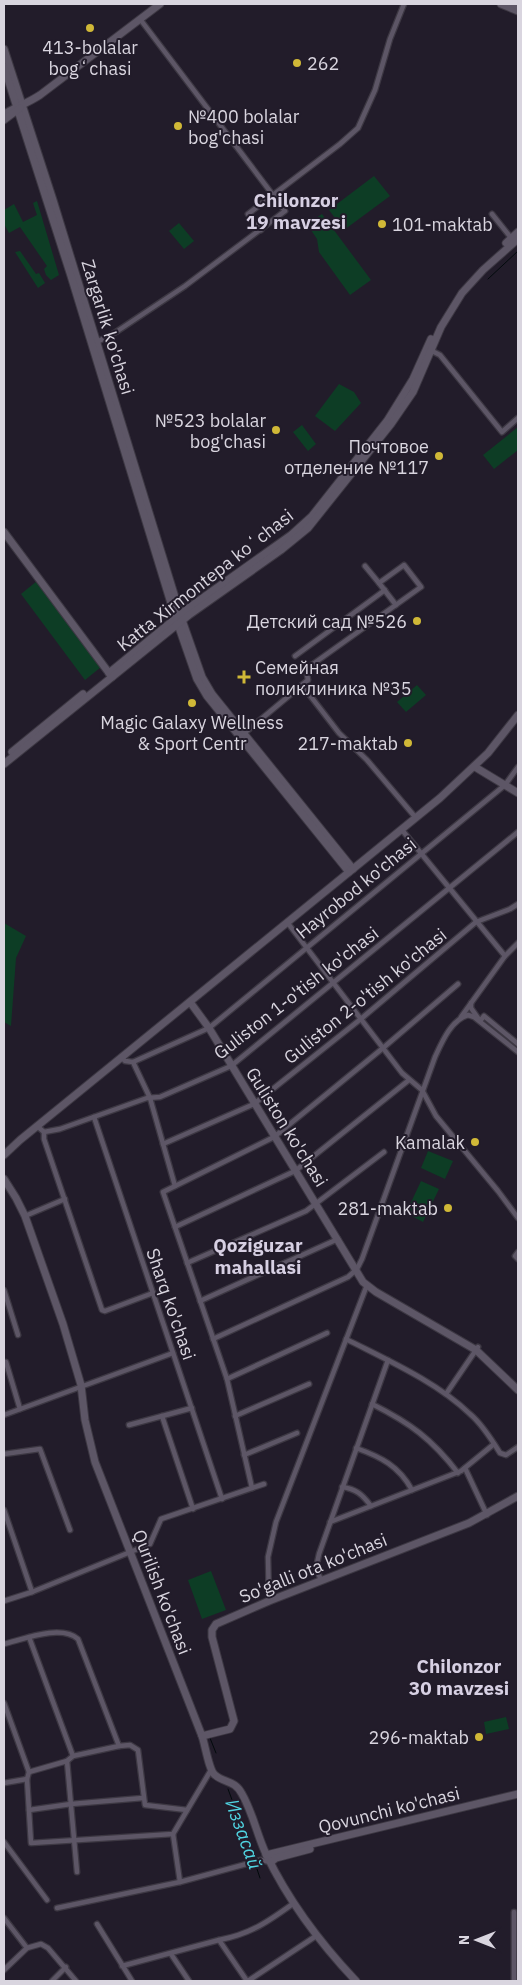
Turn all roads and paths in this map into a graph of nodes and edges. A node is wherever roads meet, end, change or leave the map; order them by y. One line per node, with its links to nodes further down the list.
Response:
1 (160, 4): 7 (main road)
2 (404, 4): 13 (street)
3 (501, 4): 6 (main road)
4 (513, 4): 5 (main road)
5 (518, 6)
6 (518, 11)
7 (140, 19): 10 (main road); 13 (street)
8 (4, 49): 10 (main road, Zargarlik ko'chasi)
9 (4, 67): 10 (main road, Zargarlik ko'chasi)
10 (19, 108): 11 (main road); 12 (main road); 18 (main road, Zargarlik ko'chasi); 26 (main road, Zargarlik ko'chasi)
11 (4, 114)
12 (4, 120)
13 (274, 195): 15 (street); 15 (street)
14 (492, 214): 17 (street)
15 (261, 230): 18 (street)
16 (518, 232): 17 (main road, Katta Xirmontepa koʻchasi)
17 (515, 240): 19 (main road, Katta Xirmontepa koʻchasi)
18 (97, 342): 26 (main road, Zargarlik ko'chasi)
19 (429, 349): 20 (street); 26 (main road, Katta Xirmontepa koʻchasi); 26 (main road, Katta Xirmontepa koʻchasi)
20 (518, 418)
21 (4, 532): 28 (main road)
22 (365, 566): 23 (street)
23 (379, 582): 24 (street); 25 (street)
24 (385, 590): 25 (street); 27 (street)
25 (396, 604): 29 (street)
26 (179, 619): 28 (main road, Katta Xirmontepa koʻchasi); 31 (main road, Zargarlik ko'chasi)
27 (295, 656)
28 (111, 675): 32 (main road, Katta Xirmontepa koʻchasi); 33 (main road, Katta Xirmontepa koʻchasi)
29 (302, 685): 31 (street); 38 (street)
30 (518, 715): 34 (main road)
31 (242, 735): 42 (main road, Zargarlik ko'chasi)
32 (4, 758)
33 (4, 764)
34 (474, 766): 36 (main road); 38 (main road)
35 (518, 767): 36 (street, Hayrobod ko'chasi)
36 (505, 785): 37 (main road); 41 (street, Hayrobod ko'chasi)
37 (518, 793)
38 (416, 818): 39 (main road)
39 (402, 830): 41 (street); 42 (main road)
40 (518, 832): 43 (street, Guliston 1-o'tish ko'chasi)
41 (421, 853): 43 (street); 48 (street, Hayrobod ko'chasi)
42 (352, 871): 45 (main road)
43 (449, 889): 46 (street); 50 (street, Guliston 1-o'tish ko'chasi)
44 (518, 904): 46 (street, Guliston 2-o'tish ko'chasi)
45 (287, 922): 48 (street); 53 (main road)
46 (476, 922): 49 (street); 54 (street, Guliston 2-o'tish ko'chasi)
47 (518, 944): 49 (street)
48 (306, 946): 50 (street); 57 (street, Hayrobod ko'chasi)
49 (505, 956): 52 (street)
50 (334, 981): 54 (street); 63 (street, Guliston 1-o'tish ko'chasi)
51 (458, 984): 59 (street)
52 (473, 999): 55 (street); 56 (street)
53 (190, 1002): 57 (main road, Guliston ko'chasi); 61 (main road)
54 (362, 1018): 59 (street); 67 (street, Guliston 2-o'tish ko'chasi)
55 (460, 1018): 56 (street); 65 (street)
56 (480, 1021): 58 (street); 60 (street)
57 (209, 1028): 62 (street, Hayrobod ko'chasi); 63 (main road, Guliston ko'chasi)
58 (518, 1044)
59 (383, 1048): 64 (street); 71 (street)
60 (518, 1052)
61 (121, 1057): 62 (street); 69 (main road)
62 (133, 1062): 66 (street)
63 (231, 1066): 66 (street, Guliston 1-o'tish ko'chasi); 67 (main road, Guliston ko'chasi)
64 (409, 1080): 65 (street); 77 (street)
65 (422, 1090): 83 (street); 89 (street)
66 (150, 1098): 68 (street, Guliston 1-o'tish ko'chasi); 73 (street)
67 (254, 1104): 71 (main road, Guliston ko'chasi); 73 (street, Guliston 2-o'tish ko'chasi)
68 (94, 1117): 70 (street, Guliston 1-o'tish ko'chasi); 92 (street, Sharq ko'chasi)
69 (37, 1126): 70 (street); 72 (main road)
70 (44, 1132): 80 (street)
71 (274, 1137): 77 (main road, Guliston ko'chasi); 79 (street)
72 (20, 1140): 74 (main road); 76 (main road)
73 (162, 1144): 79 (street)
74 (4, 1150)
75 (384, 1152): 81 (street)
76 (4, 1155)
77 (295, 1171): 81 (main road, Guliston ko'chasi); 84 (street)
78 (4, 1181): 82 (main road, Qurilish ko'chasi)
79 (175, 1186): 84 (street)
80 (65, 1199): 82 (street); 92 (street)
81 (316, 1205): 85 (main road, Guliston ko'chasi); 88 (street)
82 (24, 1216): 104 (main road, Qurilish ko'chasi)
83 (518, 1218)
84 (175, 1227): 88 (street)
85 (338, 1239): 89 (main road, Guliston ko'chasi); 93 (street)
86 (518, 1252): 87 (street)
87 (518, 1259)
88 (187, 1263): 93 (street)
89 (357, 1269): 90 (main road, Guliston ko'chasi); 96 (street); 98 (main road, Guliston ko'chasi)
90 (367, 1285): 97 (street); 98 (main road, Guliston ko'chasi)
91 (4, 1290): 95 (street)
92 (153, 1293): 99 (street, Sharq ko'chasi)
93 (200, 1301): 96 (street)
94 (327, 1333): 102 (street)
95 (18, 1335)
96 (213, 1339): 102 (street)
97 (346, 1339): 100 (street); 139 (street)
98 (477, 1349): 105 (main road, Guliston ko'chasi); 106 (main road, Guliston ko'chasi); 107 (street)
99 (173, 1353): 104 (street); 109 (street, Sharq ko'chasi)
100 (388, 1360): 107 (street); 108 (street)
101 (6, 1362): 110 (street)
102 (227, 1379): 113 (street)
103 (309, 1384): 113 (street)
104 (81, 1385): 110 (street); 135 (main road, Qurilish ko'chasi)
105 (518, 1385)
106 (518, 1390)
107 (446, 1394): 116 (street)
108 (372, 1404): 118 (street); 122 (street)
109 (192, 1408): 112 (street); 128 (street, Sharq ko'chasi)
110 (20, 1409): 111 (street)
111 (4, 1415)
112 (162, 1416): 114 (street); 130 (street)
113 (235, 1416): 120 (street)
114 (130, 1425)
115 (297, 1433): 120 (street)
116 (494, 1444): 117 (street); 121 (street)
117 (518, 1447)
118 (356, 1448): 124 (street); 126 (street)
119 (4, 1454): 134 (street)
120 (244, 1455): 125 (street)
121 (465, 1468): 122 (street); 132 (street)
122 (458, 1473): 126 (street)
123 (264, 1484): 125 (street)
124 (342, 1487): 129 (street); 133 (street)
125 (252, 1488): 128 (street)
126 (412, 1490): 129 (street)
127 (518, 1496): 132 (main road, So'galli ota ko'chasi)
128 (222, 1499): 130 (street)
129 (371, 1506): 133 (street)
130 (193, 1509): 135 (street)
131 (4, 1510): 137 (street)
132 (486, 1515): 136 (main road, So'galli ota ko'chasi)
133 (330, 1522): 136 (street)
134 (70, 1530)
135 (131, 1552): 137 (street); 143 (main road, Qurilish ko'chasi)
136 (321, 1580): 139 (main road, So'galli ota ko'chasi)
137 (32, 1592): 138 (street)
138 (4, 1601)
139 (269, 1601): 143 (main road, So'galli ota ko'chasi)
140 (29, 1637): 141 (street); 144 (street); 145 (street)
141 (4, 1644)
142 (4, 1703): 148 (street)
143 (202, 1736): 147 (main road, Qurilish ko'chasi)
144 (119, 1746): 145 (street); 152 (street)
145 (73, 1756): 146 (street)
146 (66, 1760): 148 (street); 154 (street)
147 (211, 1770): 156 (street); 160 (main road)
148 (29, 1772): 149 (street)
149 (27, 1780): 150 (street); 155 (street)
150 (4, 1782)
151 (518, 1794): 160 (main road, Qovunchi ko'chasi)
152 (144, 1798): 154 (street); 156 (street)
153 (518, 1798): 161 (main road, Qovunchi ko'chasi)
154 (71, 1804): 155 (street); 158 (street)
155 (29, 1810): 158 (street)
156 (187, 1810): 157 (street)
157 (173, 1834): 158 (street); 163 (street)
158 (74, 1840): 162 (street)
159 (4, 1842): 164 (street)
160 (260, 1860): 161 (main road); 163 (street)
161 (271, 1862): 165 (main road)
162 (77, 1872)
163 (180, 1882): 166 (street)
164 (47, 1900)
165 (294, 1903): 170 (main road); 171 (street)
166 (57, 1908)
167 (514, 1912): 183 (street)
168 (4, 1918): 172 (street)
169 (97, 1924): 174 (street)
170 (316, 1936): 181 (street); 182 (main road)
171 (219, 1940): 173 (street); 181 (street)
172 (27, 1948): 175 (street); 176 (street)
173 (171, 1954): 174 (street); 180 (street)
174 (122, 1966): 179 (street)
175 (66, 1967): 177 (street); 178 (street)
176 (4, 1970)
177 (52, 1981)
178 (76, 1981)
179 (132, 1981)
180 (189, 1981)
181 (248, 1981)
182 (355, 1981)
183 (514, 1981)

